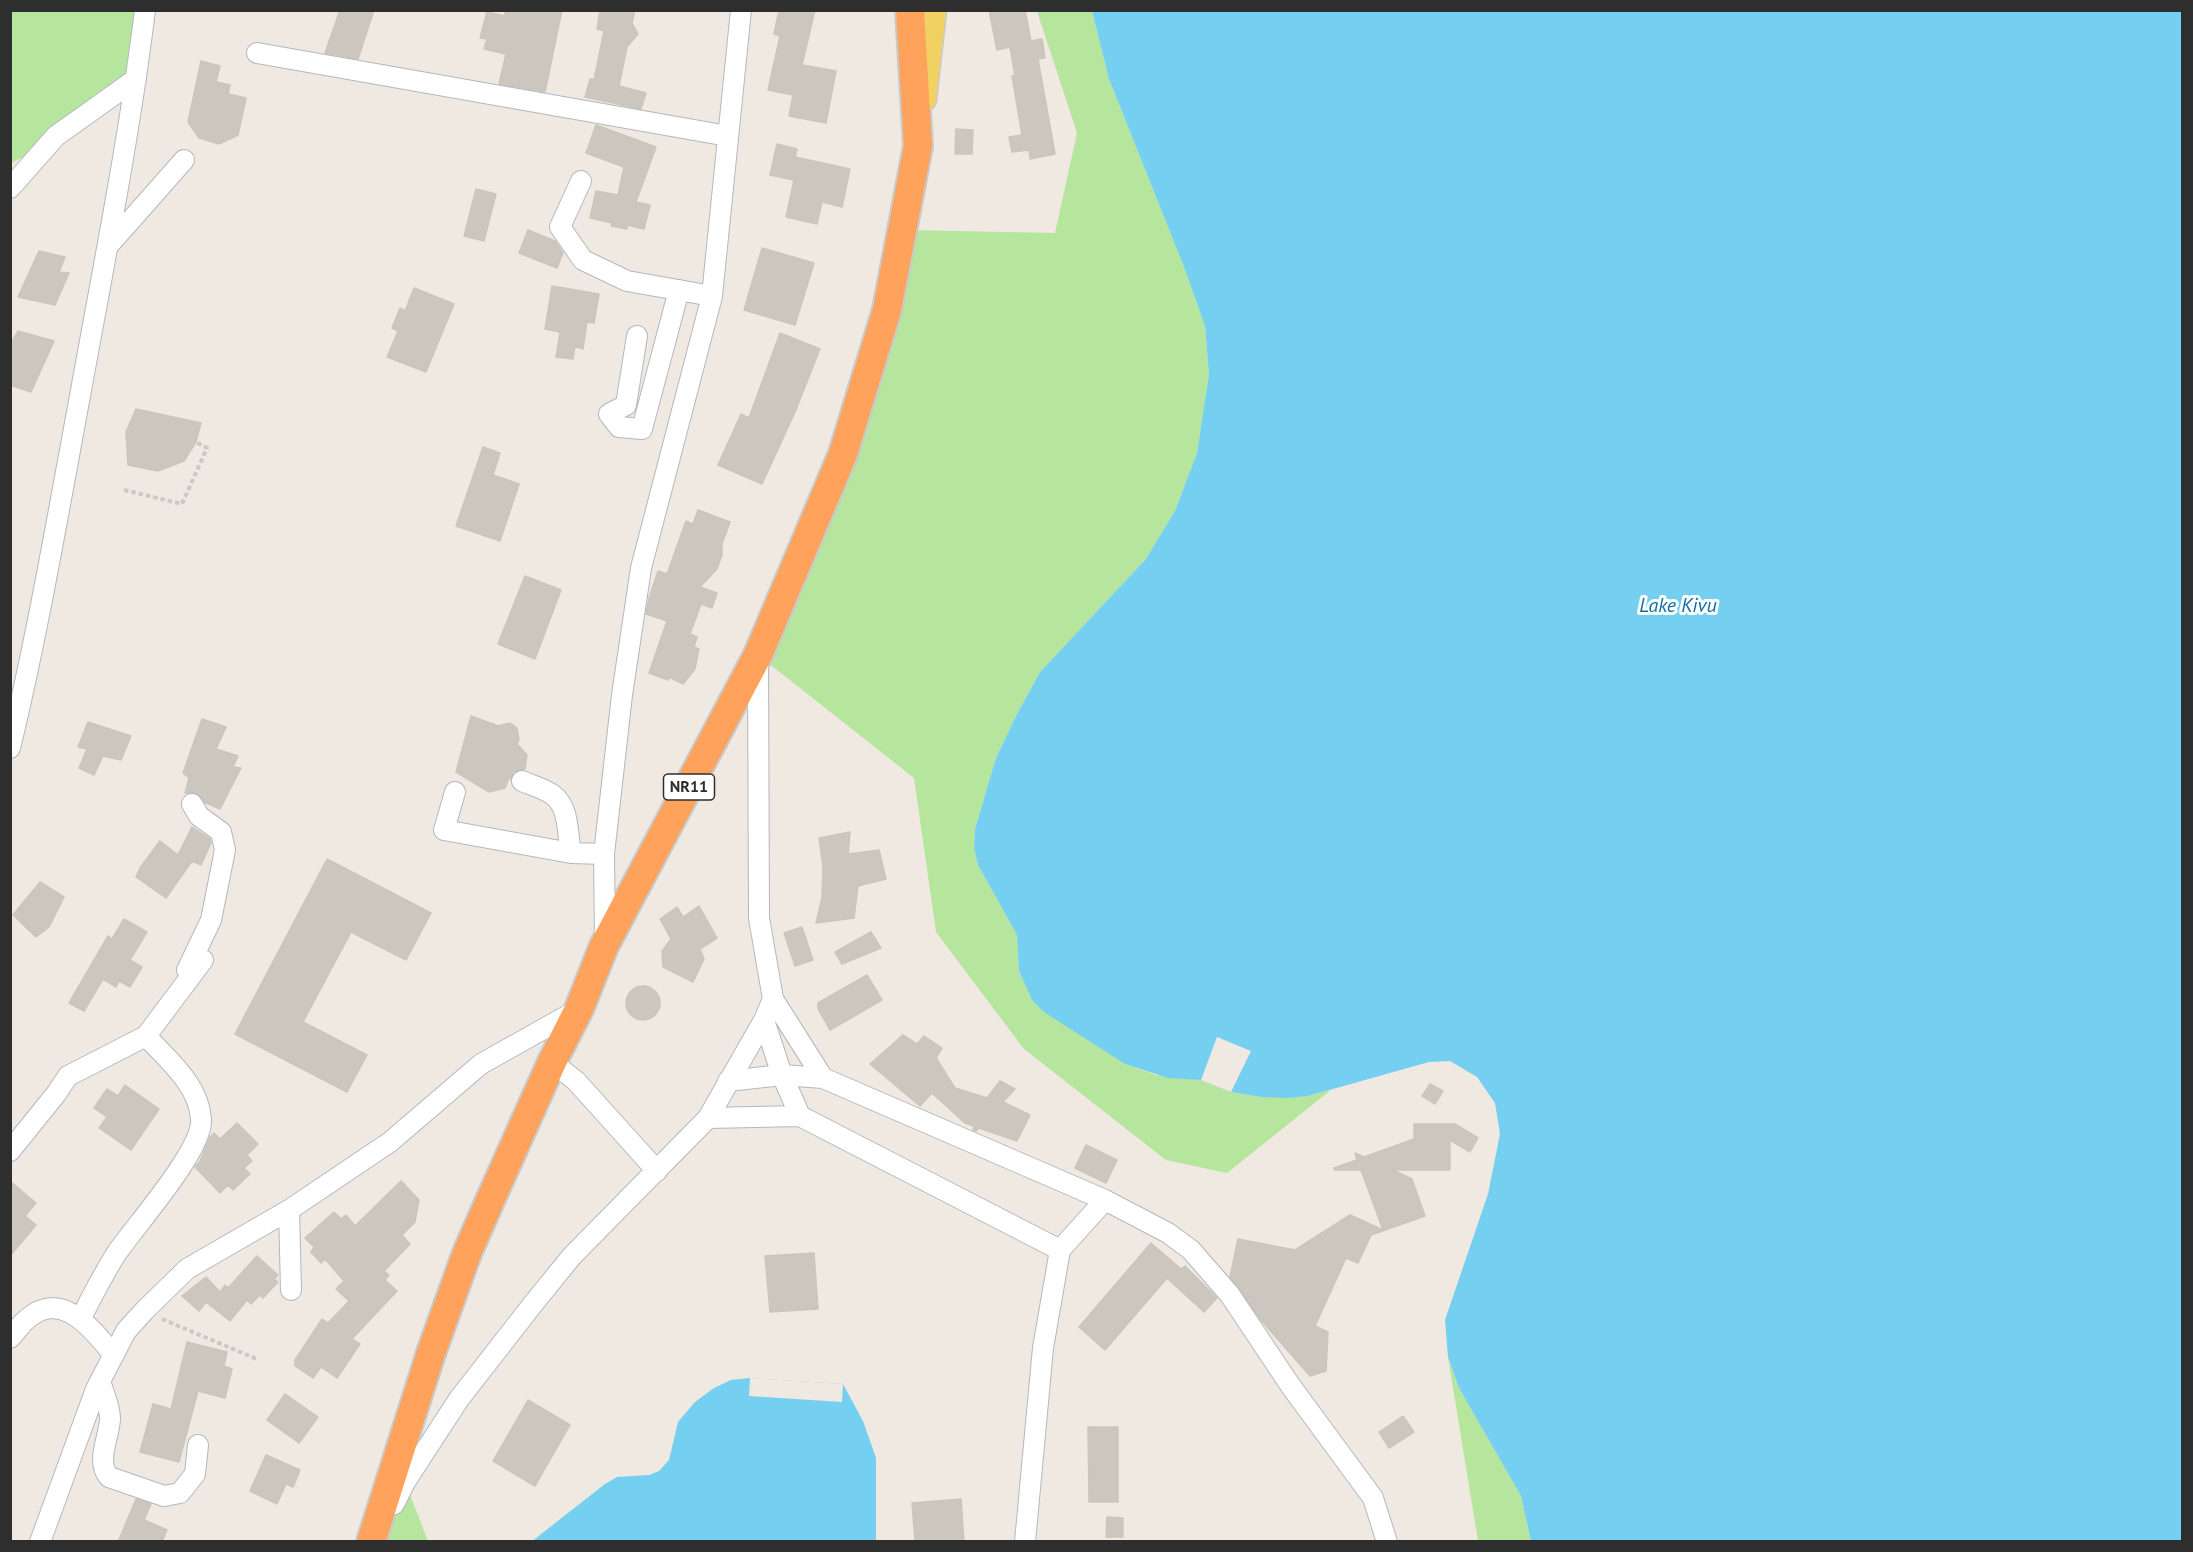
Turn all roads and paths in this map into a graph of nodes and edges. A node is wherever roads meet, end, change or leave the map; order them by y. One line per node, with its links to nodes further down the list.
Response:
1 (145, 10): 6 (street)
2 (741, 10): 7 (street)
3 (910, 10): 8 (highway, NR11)
4 (934, 10): 8 (main road)
5 (257, 53): 7 (street)
6 (136, 79): 11 (street); 12 (street)
7 (728, 136): 14 (street)
8 (918, 146): 18 (highway, NR11)
9 (184, 160): 12 (street)
10 (581, 181): 13 (street)
11 (10, 188)
12 (107, 246): 19 (street)
13 (679, 290): 14 (street); 15 (street)
14 (712, 296): 25 (street)
15 (638, 336)
16 (196, 442): 17 (path)
17 (124, 490)
18 (758, 655): 26 (highway, NR11); 28 (street)
19 (13, 724): 20 (street)
20 (10, 748)
21 (522, 781): 24 (street)
22 (455, 792): 24 (street)
23 (192, 804): 29 (street)
24 (571, 853): 25 (street)
25 (604, 854): 26 (street)
26 (604, 946): 30 (highway, NR11)
27 (203, 960): 29 (street)
28 (773, 999): 31 (street); 35 (street)
29 (171, 1004): 32 (street)
30 (579, 1009): 33 (highway, NR11); 42 (street)
31 (764, 1020): 34 (street); 36 (street)
32 (146, 1036): 39 (street); 46 (street)
33 (552, 1062): 40 (street); 53 (highway, NR11)
34 (782, 1075): 35 (street); 36 (street); 37 (street)
35 (823, 1078): 41 (street)
36 (728, 1081): 38 (street)
37 (800, 1116): 38 (street); 43 (street)
38 (708, 1118): 40 (street)
39 (10, 1151)
40 (657, 1171): 54 (street)
41 (1105, 1200): 43 (street); 56 (street)
42 (290, 1210): 44 (street); 45 (street)
43 (1060, 1250): 55 (street)
44 (291, 1290)
45 (146, 1310): 48 (street); 49 (path)
46 (81, 1318): 47 (street); 48 (street)
47 (10, 1338)
48 (113, 1354): 50 (street)
49 (259, 1360)
50 (100, 1381): 51 (street); 52 (street)
51 (198, 1445)
52 (40, 1542)
53 (371, 1542)
54 (376, 1542)
55 (1025, 1542)
56 (1387, 1542)

